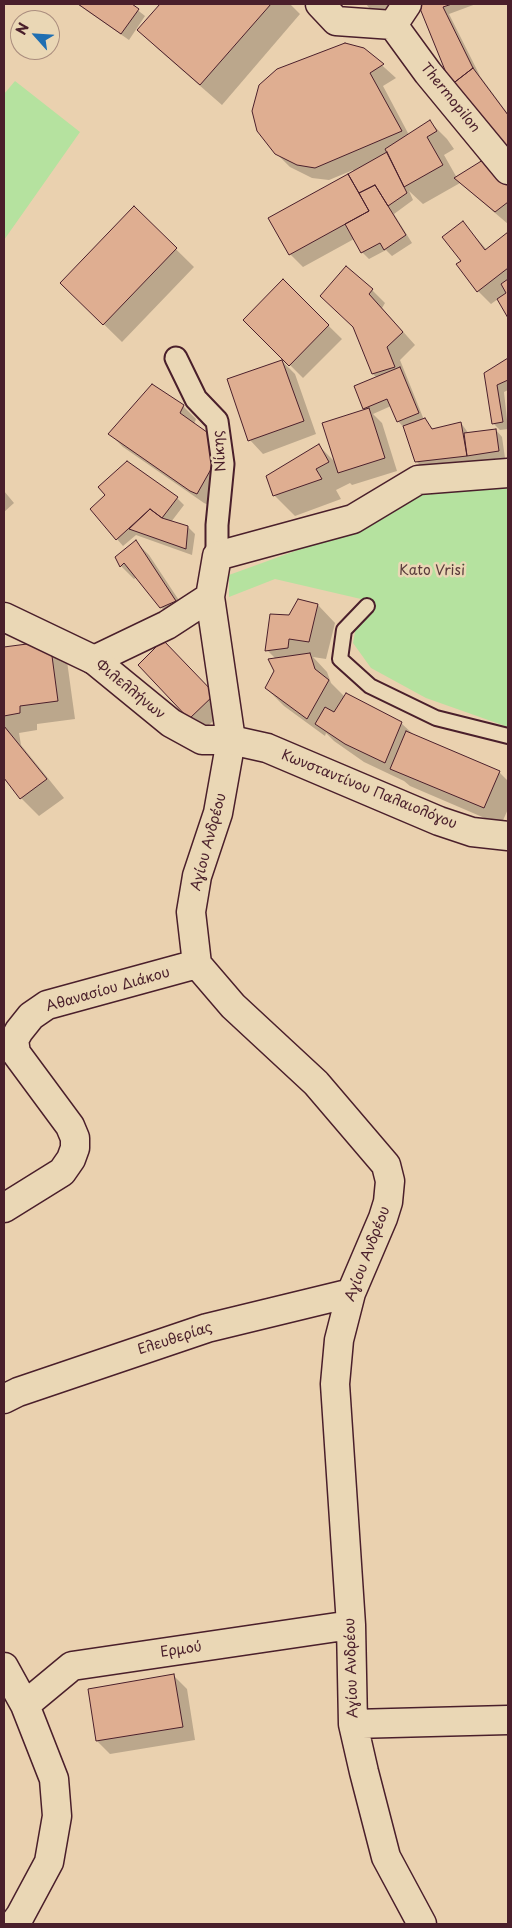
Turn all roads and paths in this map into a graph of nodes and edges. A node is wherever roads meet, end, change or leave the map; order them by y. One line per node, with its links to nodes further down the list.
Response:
1 (328, 12): 2 (street)
2 (400, 14): 3 (street, Thermopilon)
3 (508, 170)
4 (176, 358): 6 (street, Νίκης)
5 (508, 473): 6 (street)
6 (216, 556): 7 (street, Αγίου Ανδρέου)
7 (210, 597): 10 (street); 12 (street, Αγίου Ανδρέου)
8 (367, 606): 11 (lane)
9 (4, 617): 10 (street, Φιλελλήνων)
10 (94, 660): 12 (street, Φιλελλήνων)
11 (508, 736)
12 (231, 740): 13 (street, Κωνσταντίνου Παλαιολόγου); 14 (street, Αγίου Ανδρέου)
13 (508, 836)
14 (197, 964): 15 (street, Αθανασίου Διάκου); 17 (street, Αγίου Ανδρέου)
15 (9, 1046): 16 (street, Αθανασίου Διάκου)
16 (4, 1208)
17 (351, 1293): 18 (street, Ελευθερίας); 19 (street, Αγίου Ανδρέου)
18 (4, 1399)
19 (350, 1625): 21 (street, Ερμού); 23 (street, Αγίου Ανδρέου)
20 (4, 1667): 21 (street)
21 (25, 1705): 24 (street)
22 (508, 1720): 23 (street)
23 (354, 1724): 25 (street, Αγίου Ανδρέου)
24 (14, 1924)
25 (422, 1924)

